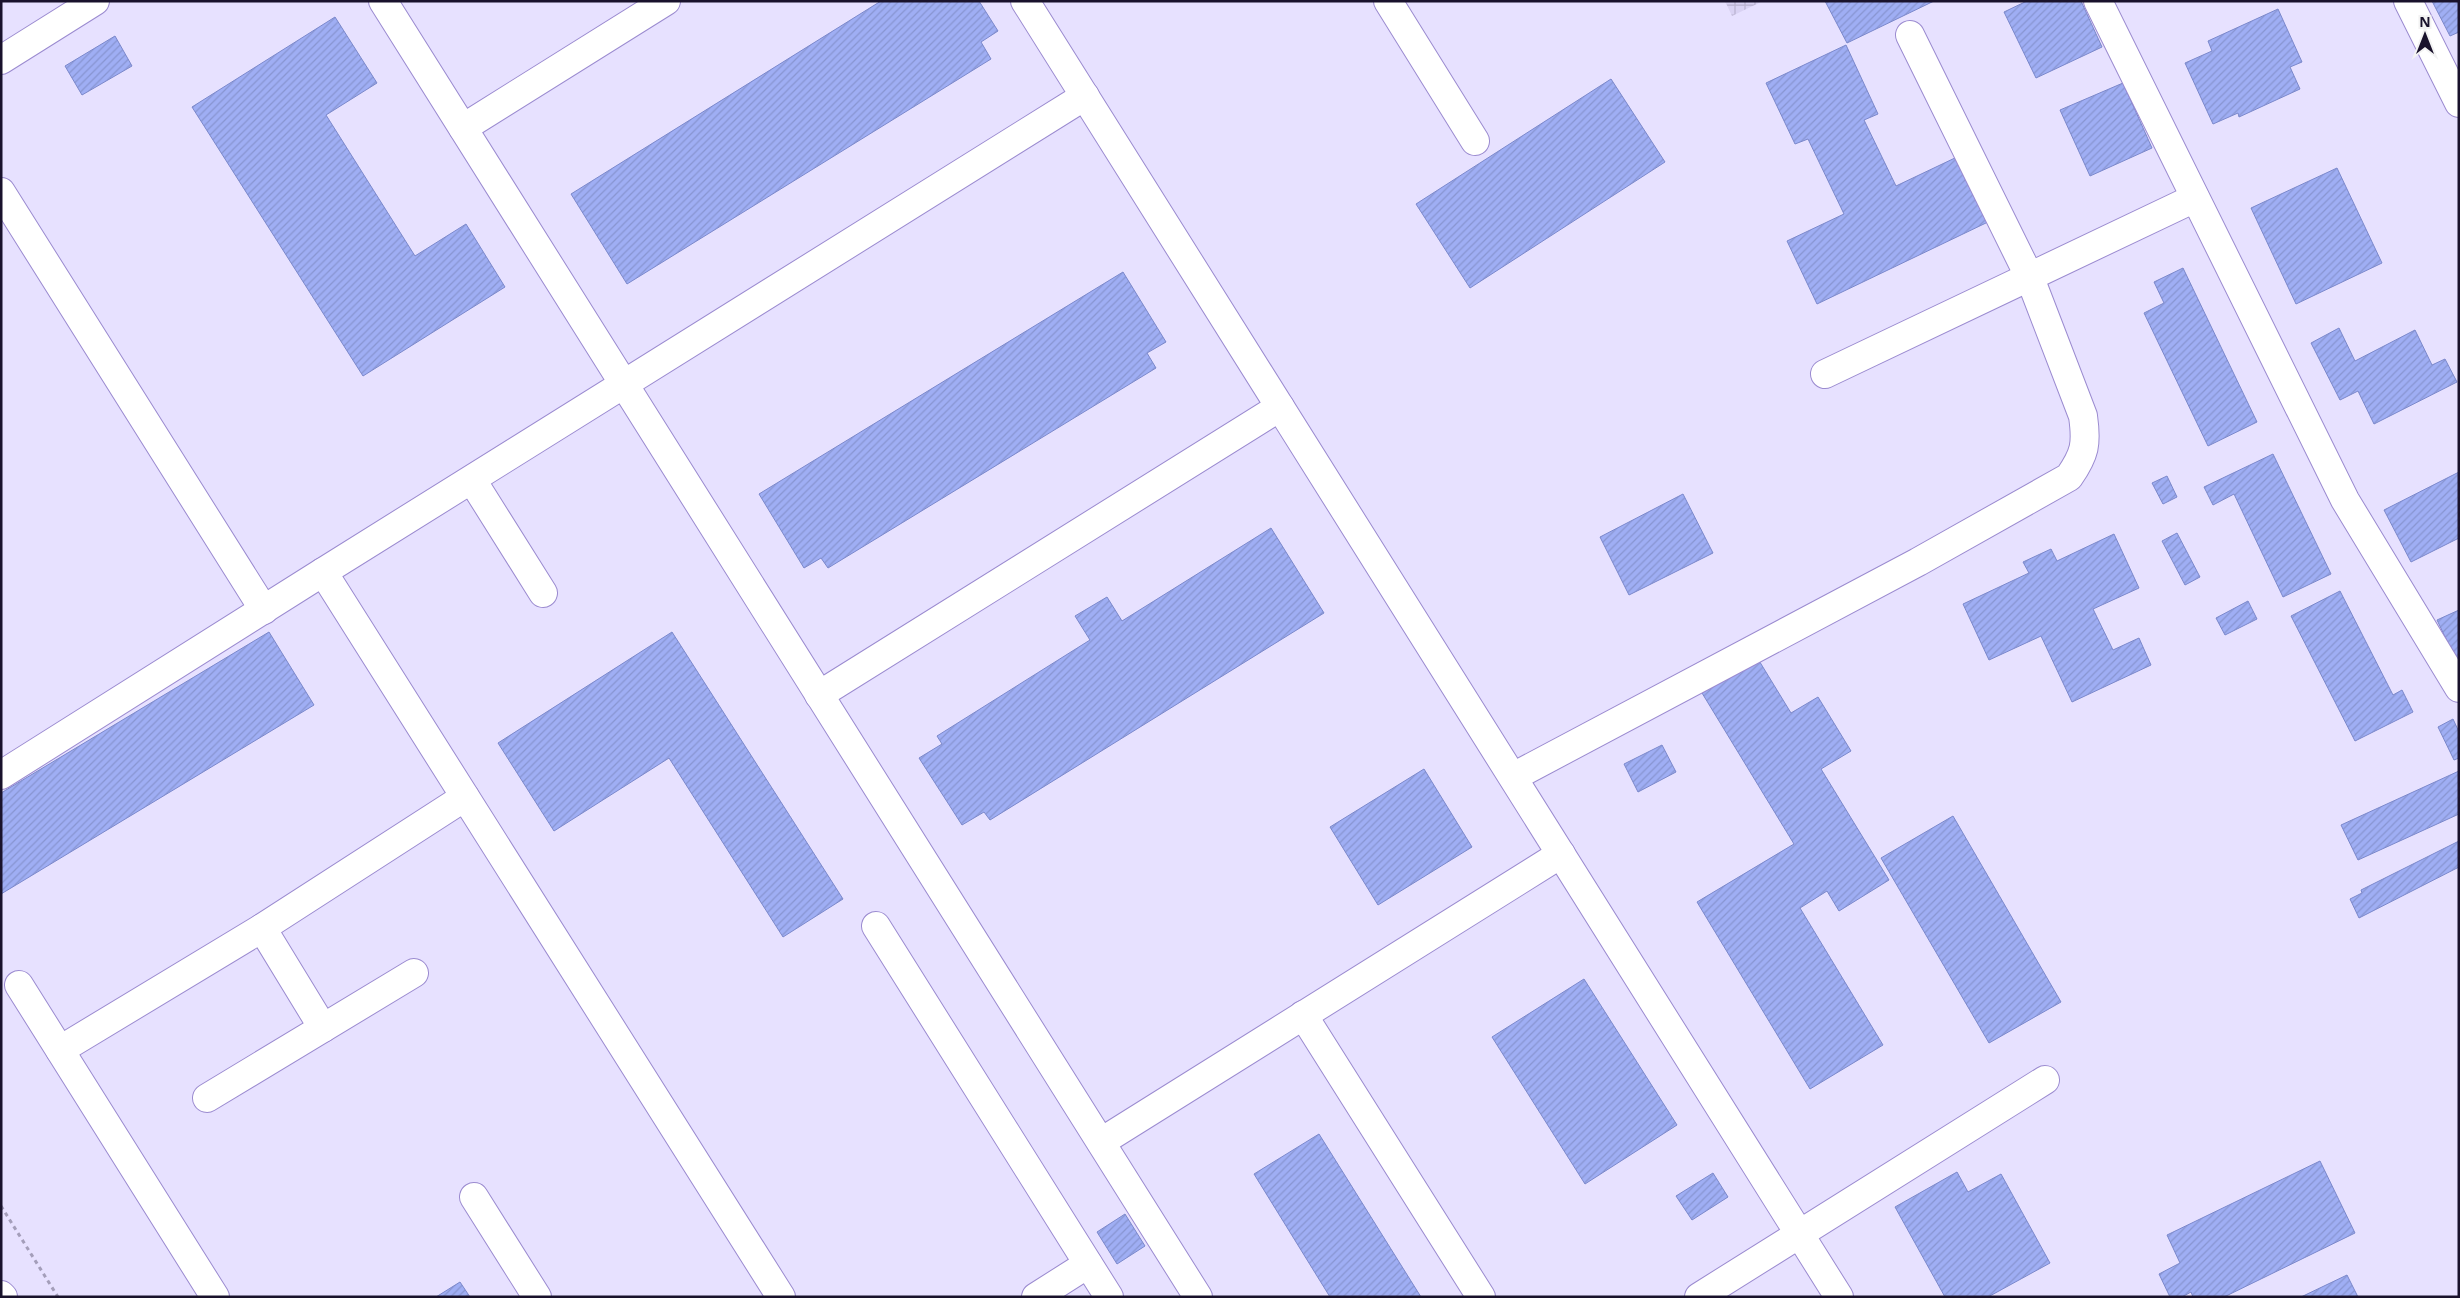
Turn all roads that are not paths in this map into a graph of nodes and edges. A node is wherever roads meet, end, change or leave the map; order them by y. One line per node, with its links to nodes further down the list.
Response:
1 (95, 1): 9 (lane)
2 (383, 1): 13 (lane)
3 (666, 1): 13 (lane)
4 (1025, 1): 11 (lane)
5 (1388, 1): 14 (lane)
6 (2098, 1): 16 (lane)
7 (2408, 1): 10 (lane)
8 (1910, 35): 17 (lane)
9 (1, 60)
10 (2452, 72): 12 (lane)
11 (1085, 96): 19 (lane); 20 (lane)
12 (2459, 103)
13 (463, 128): 19 (lane)
14 (1475, 141)
15 (1, 192): 24 (lane)
16 (2195, 198): 17 (lane); 25 (lane)
17 (2030, 278): 18 (lane); 28 (lane)
18 (1825, 374)
19 (625, 384): 21 (lane); 26 (lane)
20 (1280, 407): 26 (lane); 28 (lane)
21 (472, 480): 22 (lane); 23 (lane)
22 (323, 572): 24 (lane); 29 (lane)
23 (542, 593)
24 (264, 610): 27 (lane)
25 (2459, 688)
26 (819, 695): 40 (lane)
27 (1, 775)
28 (1512, 777): 30 (lane)
29 (465, 797): 32 (lane); 46 (lane)
30 (1561, 854): 35 (lane); 42 (lane)
31 (876, 926): 43 (lane)
32 (262, 928): 36 (lane); 37 (lane)
33 (414, 973): 36 (lane)
34 (19, 985): 37 (lane)
35 (1303, 1015): 40 (lane); 50 (lane)
36 (323, 1028): 39 (lane)
37 (60, 1050): 44 (lane)
38 (2045, 1080): 42 (lane)
39 (207, 1098)
40 (1101, 1142): 49 (lane)
41 (474, 1197): 45 (lane)
42 (1800, 1234): 51 (lane); 52 (lane)
43 (1088, 1264): 47 (lane); 48 (lane)
44 (215, 1297)
45 (537, 1297)
46 (781, 1297)
47 (1036, 1297)
48 (1109, 1297)
49 (1198, 1297)
50 (1480, 1297)
51 (1698, 1297)
52 (1840, 1297)

